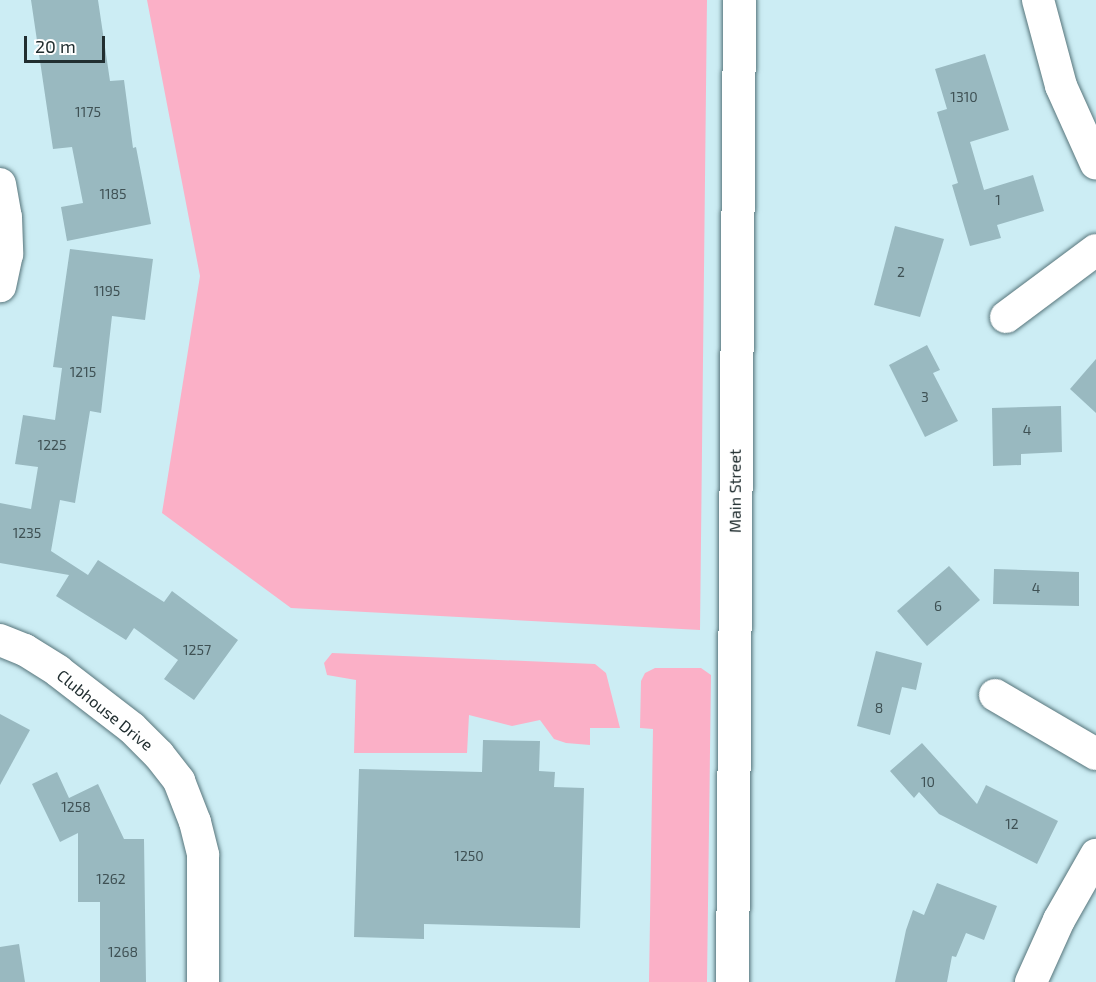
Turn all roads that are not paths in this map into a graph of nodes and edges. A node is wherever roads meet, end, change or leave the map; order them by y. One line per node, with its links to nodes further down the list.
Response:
1 (739, 0): 13 (main road, Main Street)
2 (1038, 0): 3 (street)
3 (1096, 164)
4 (0, 184): 6 (street)
5 (1096, 250): 7 (street)
6 (0, 286)
7 (1006, 317)
8 (0, 640): 12 (street, Clubhouse Drive)
9 (995, 695): 10 (street)
10 (1096, 754)
11 (1096, 855): 14 (street)
12 (203, 982)
13 (732, 982)
14 (1031, 982)

